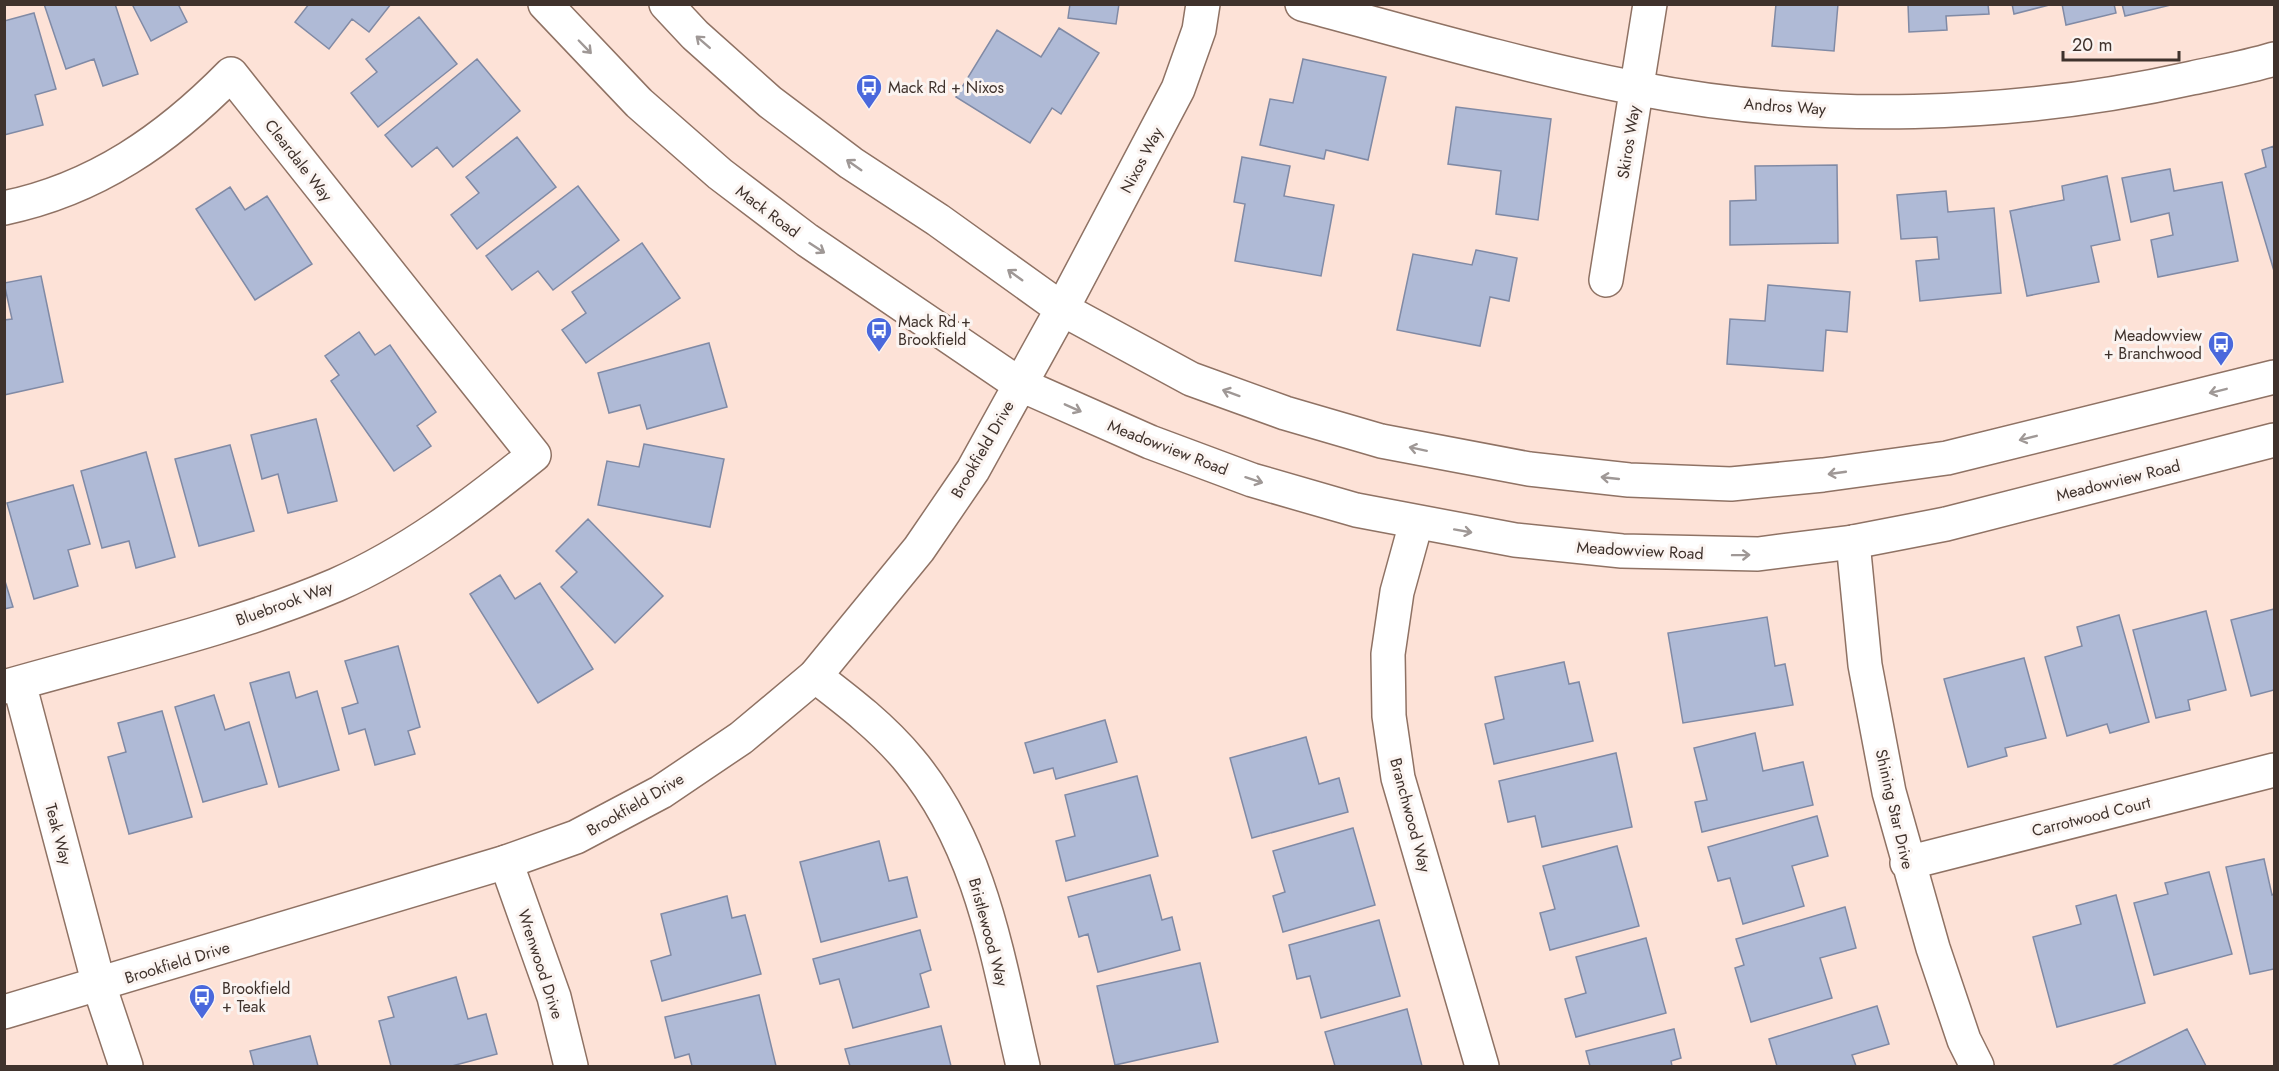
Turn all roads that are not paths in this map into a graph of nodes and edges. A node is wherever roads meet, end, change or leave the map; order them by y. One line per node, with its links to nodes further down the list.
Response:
1 (545, 4): 12 (street, Mack Road, one-way to 12)
2 (666, 4): 10 (street, one-way to 2)
3 (1203, 4): 10 (street, Nixos Way)
4 (1302, 4): 7 (street, Andros Way)
5 (1650, 4): 7 (street, Skiros Way)
6 (2274, 59): 7 (street, Andros Way)
7 (1636, 89): 9 (street, Skiros Way)
8 (4, 208): 14 (street, Cleardale Way)
9 (1606, 280)
10 (1062, 309): 11 (street, one-way to 10); 12 (street, Brookfield Drive)
11 (2274, 377)
12 (1019, 384): 15 (street, Meadowview Road, one-way to 15); 17 (street, Brookfield Drive)
13 (2274, 440): 16 (street, Meadowview Road)
14 (534, 455): 18 (street, Bluebrook Way)
15 (1416, 523): 16 (street, Meadowview Road, one-way to 16); 27 (street, Branchwood Way)
16 (1853, 542): 21 (street, Shining Star Drive)
17 (814, 676): 20 (street, Brookfield Drive); 26 (street, Bristlewood Way)
18 (12, 685): 22 (street, Teak Way)
19 (2274, 770): 21 (street, Carrotwood Court)
20 (506, 862): 22 (street, Brookfield Drive); 25 (street, Wrenwood Drive)
21 (1907, 863): 28 (street, Shining Star Drive)
22 (99, 985): 23 (street, Brookfield Drive); 24 (street, Teak Way)
23 (4, 1012)
24 (126, 1066)
25 (571, 1066)
26 (1023, 1066)
27 (1482, 1066)
28 (1977, 1066)

